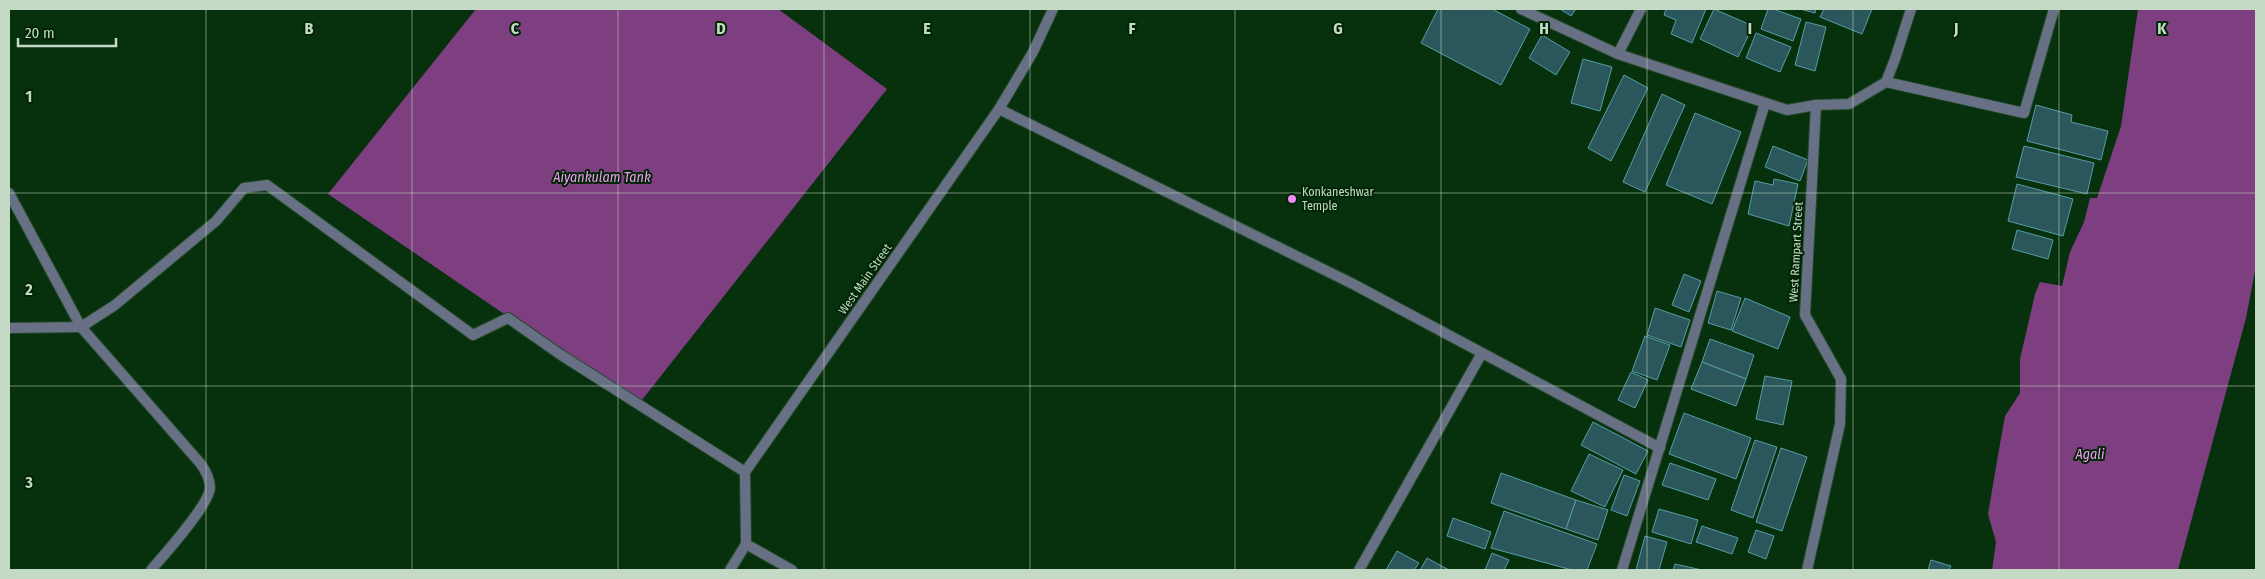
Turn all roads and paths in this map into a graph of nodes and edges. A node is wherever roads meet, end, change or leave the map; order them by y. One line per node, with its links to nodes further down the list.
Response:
1 (1053, 9): 10 (street, West Main Street)
2 (1521, 9): 6 (street)
3 (1641, 9): 6 (street)
4 (1911, 9): 7 (street)
5 (2054, 9): 7 (street)
6 (1618, 54): 8 (street)
7 (1886, 82): 9 (street)
8 (1764, 103): 9 (street); 15 (street)
9 (1816, 105): 23 (street, West Rampart Street)
10 (999, 109): 14 (street); 16 (street, West Main Street)
11 (9, 193): 12 (street)
12 (80, 327): 13 (street); 16 (street); 18 (street)
13 (9, 328)
14 (1482, 354): 15 (street); 21 (street)
15 (1660, 448): 22 (street)
16 (745, 472): 17 (street)
17 (746, 544): 19 (street); 20 (street)
18 (151, 570)
19 (730, 570)
20 (792, 570)
21 (1359, 570)
22 (1622, 570)
23 (1807, 570)

